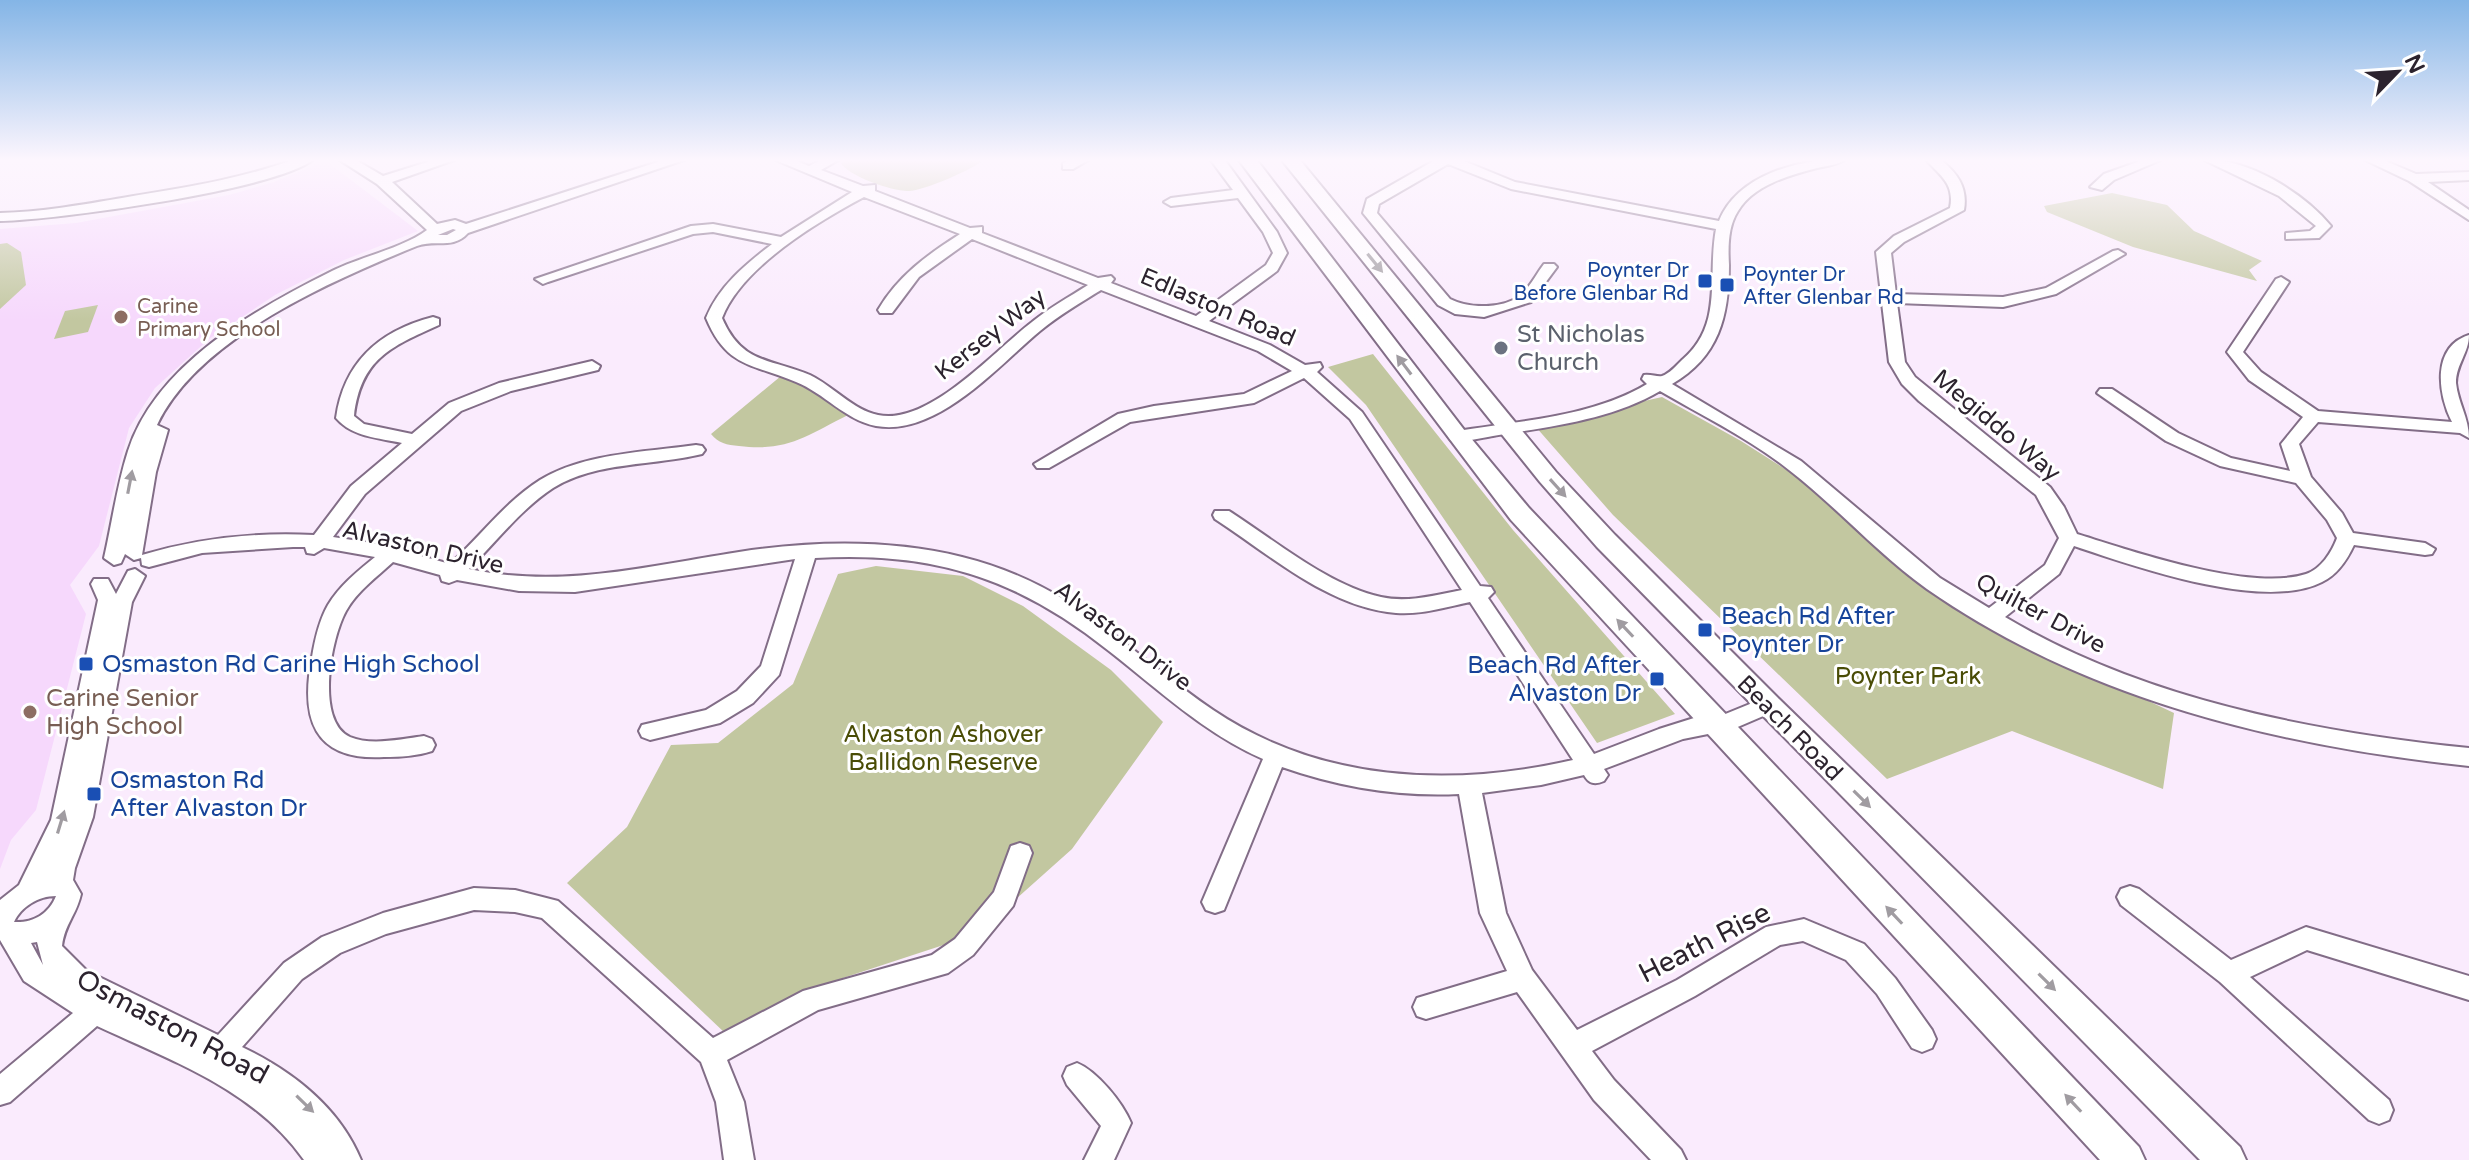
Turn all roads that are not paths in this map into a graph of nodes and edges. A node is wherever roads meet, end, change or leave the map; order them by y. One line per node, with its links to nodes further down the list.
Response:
1 (48, 213): 16 (street)
2 (425, 213): 18 (street)
3 (500, 213): 18 (street)
4 (503, 213): 18 (street)
5 (822, 213): 21 (street, Kersey Way)
6 (925, 213): 19 (street, Edlaston Road)
7 (1256, 213): 29 (street)
8 (1288, 213): 39 (main road, one-way to 8)
9 (1334, 213): 37 (main road, Beach Road, one-way to 37)
10 (1370, 213): 23 (street)
11 (1657, 213): 17 (street)
12 (1724, 213): 17 (street)
13 (1729, 213): 17 (street)
14 (1953, 213): 27 (street, Megiddo Way)
15 (2312, 213): 20 (street)
16 (0, 217)
17 (1718, 225): 34 (street)
18 (445, 231): 51 (street)
19 (974, 232): 25 (street, Edlaston Road); 28 (street)
20 (2291, 236)
21 (785, 242): 24 (street); 25 (street, Kersey Way)
22 (2118, 254): 27 (street)
23 (1549, 267)
24 (543, 279)
25 (1102, 282): 29 (street, Edlaston Road)
26 (2281, 282): 36 (street)
27 (1889, 298): 45 (street, Megiddo Way)
28 (886, 310)
29 (1202, 320): 33 (street, Edlaston Road)
30 (433, 322): 40 (street)
31 (2469, 340): 38 (street)
32 (592, 366): 40 (street)
33 (1310, 369): 42 (street); 54 (street, Edlaston Road)
34 (1658, 380): 37 (street); 55 (street, Quilter Drive); 61 (street, Quilter Drive)
35 (2106, 393): 43 (street)
36 (2314, 416): 38 (street); 43 (street)
37 (1505, 423): 39 (street); 56 (main road, Beach Road, one-way to 56)
38 (2467, 431)
39 (1454, 432): 57 (main road, one-way to 39)
40 (413, 440): 47 (street)
41 (696, 450): 52 (street)
42 (1043, 464)
43 (2302, 479): 46 (street)
44 (1222, 515): 54 (street)
45 (2069, 538): 46 (street); 55 (street)
46 (2347, 538): 48 (street)
47 (316, 546): 50 (street, Alvaston Drive); 51 (street, Alvaston Drive)
48 (2425, 549)
49 (807, 557): 52 (street, Alvaston Drive); 58 (street); 62 (street, Alvaston Drive)
50 (386, 558): 52 (street, Alvaston Drive); 59 (street)
51 (135, 563): 53 (street, Alvaston Drive); 53 (street); 66 (street)
52 (450, 576)
53 (101, 584): 69 (street, one-way to 53)
54 (1480, 593): 63 (street, Edlaston Road)
55 (1997, 612): 60 (street, Quilter Drive)
56 (1767, 705): 57 (street, Alvaston Drive); 89 (main road, Beach Road, one-way to 89)
57 (1716, 726): 63 (street, Alvaston Drive); 88 (main road, one-way to 57)
58 (650, 731)
59 (424, 745)
60 (2469, 745)
61 (2469, 757)
62 (1273, 761): 64 (street, Alvaston Drive); 68 (street)
63 (1598, 768): 64 (street, Alvaston Drive)
64 (1470, 790): 72 (street)
65 (1020, 853): 78 (street)
66 (61, 886): 69 (street); 70 (street)
67 (2130, 897): 71 (street)
68 (1215, 902)
69 (10, 918): 70 (street); 74 (street, Osmaston Road)
70 (52, 921): 74 (street, Osmaston Road)
71 (2229, 974): 73 (street); 82 (street)
72 (1523, 978): 75 (street); 77 (street)
73 (2469, 988)
74 (103, 1004): 79 (street, Osmaston Road); 81 (street)
75 (1426, 1007)
76 (1922, 1039): 77 (street, Heath Rise)
77 (1574, 1046): 87 (street)
78 (711, 1054): 79 (street); 85 (street)
79 (216, 1056): 83 (street, Osmaston Road); 84 (street, Osmaston Road, one-way to 84)
80 (1077, 1076): 86 (street)
81 (0, 1092)
82 (2379, 1110)
83 (321, 1160)
84 (346, 1160)
85 (739, 1160)
86 (1099, 1160)
87 (1671, 1160)
88 (2126, 1160)
89 (2227, 1160)

